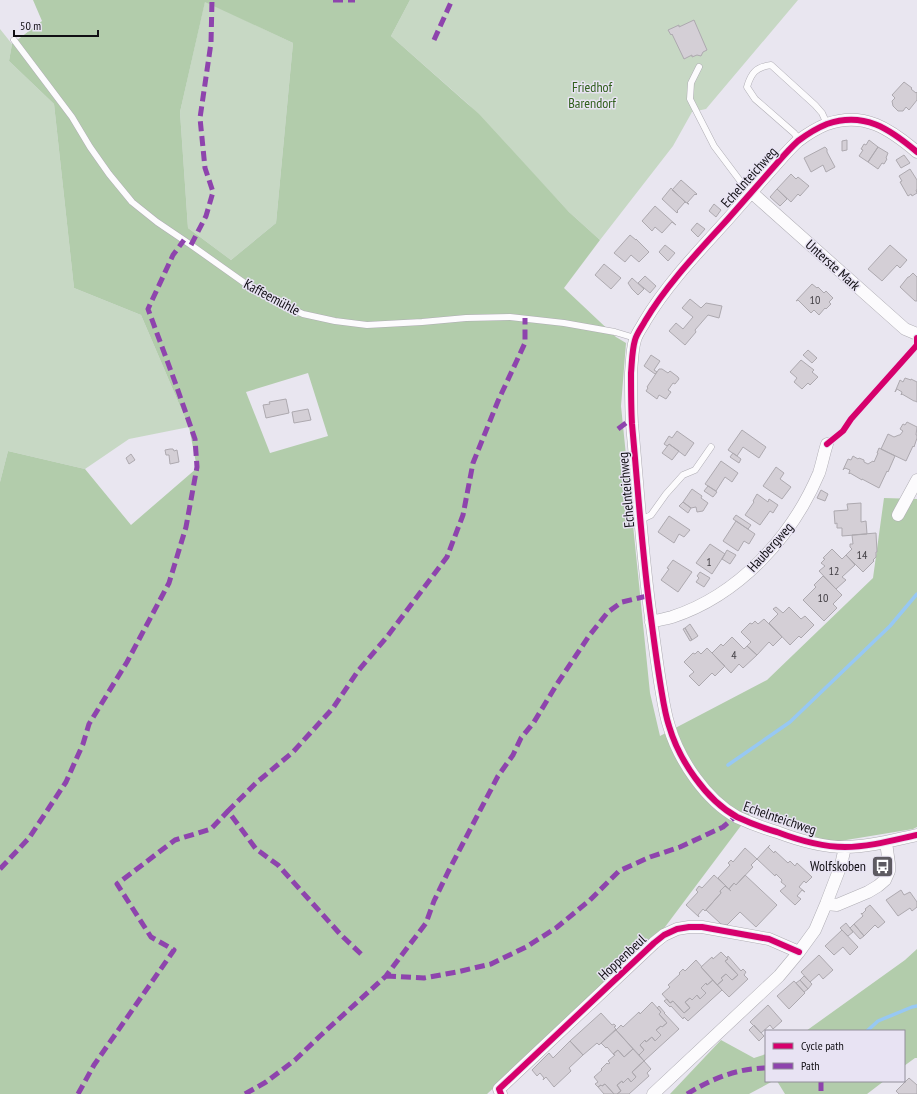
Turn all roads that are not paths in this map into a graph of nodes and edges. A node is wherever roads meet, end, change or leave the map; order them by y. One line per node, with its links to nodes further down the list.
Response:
1 (14, 40): 8 (lane, Kaffeemühle)
2 (699, 67): 6 (lane)
3 (826, 124): 4 (street, Echelnteichweg); 4 (lane); 5 (street, Echelnteichweg)
4 (800, 140): 6 (street, Echelnteichweg)
5 (917, 152)
6 (751, 192): 7 (street, Unterste Mark); 8 (street, Echelnteichweg)
7 (917, 334)
8 (635, 338): 13 (street, Echelnteichweg)
9 (827, 444): 14 (street, Haubergweg)
10 (711, 447): 13 (lane)
11 (917, 480): 12 (street)
12 (898, 515)
13 (640, 520): 14 (street, Echelnteichweg)
14 (651, 622): 17 (street, Echelnteichweg)
15 (917, 835): 16 (street, Echelnteichweg)
16 (886, 842): 17 (street, Echelnteichweg); 18 (street)
17 (845, 847): 18 (street)
18 (826, 904): 19 (street)
19 (799, 952): 20 (street, Hoppenbeul); 21 (street)
20 (501, 1094)
21 (653, 1094)

